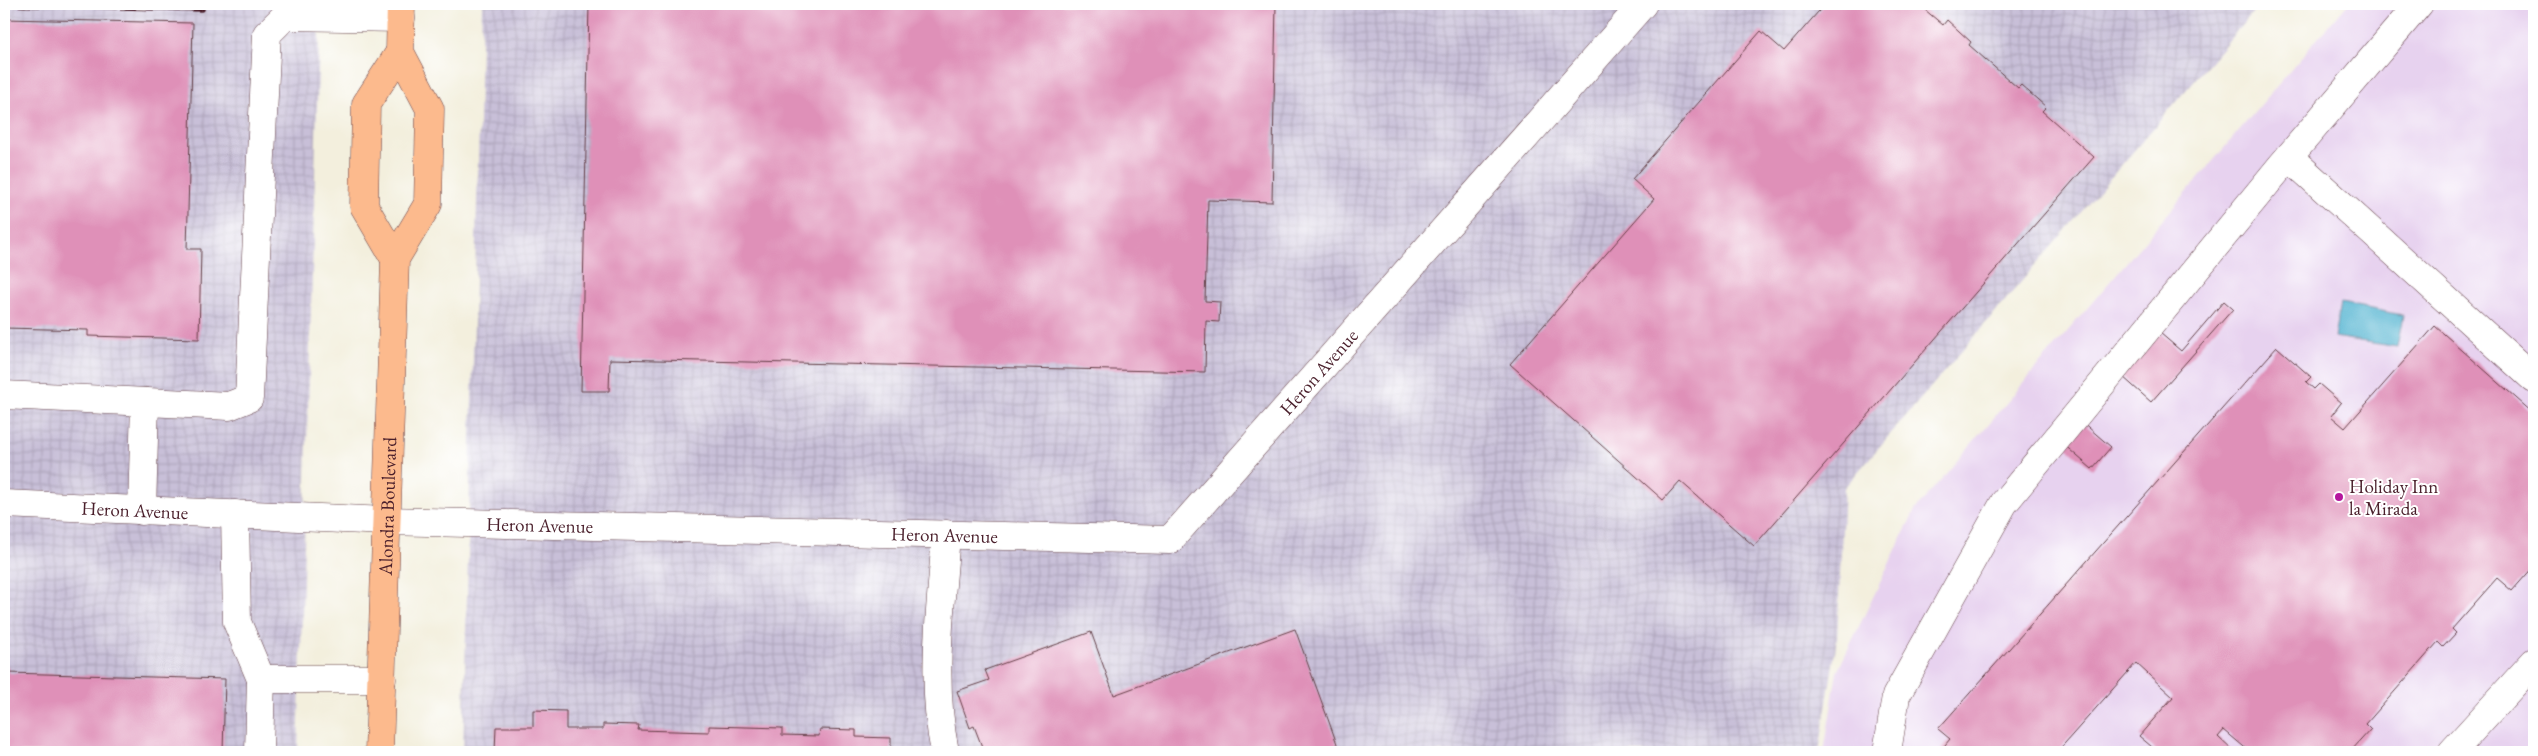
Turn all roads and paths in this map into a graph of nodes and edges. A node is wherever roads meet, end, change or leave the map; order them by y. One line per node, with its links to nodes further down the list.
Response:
1 (1643, 4): 14 (street, Heron Avenue)
2 (2419, 4): 5 (street)
3 (401, 11): 4 (main road, Alondra Boulevard); 9 (street)
4 (400, 52): 6 (main road, Alondra Boulevard); 6 (main road)
5 (2289, 157): 7 (street); 21 (street)
6 (395, 259): 13 (main road, Alondra Boulevard)
7 (2534, 379)
8 (4, 395): 9 (street)
9 (145, 402): 11 (street)
10 (4, 504): 11 (street, Heron Avenue)
11 (142, 511): 12 (street, Heron Avenue)
12 (235, 514): 13 (street, Heron Avenue); 16 (street)
13 (387, 521): 14 (street, Heron Avenue); 17 (main road, Alondra Boulevard)
14 (946, 534): 20 (street)
15 (2534, 662): 22 (street)
16 (261, 679): 17 (street); 18 (street)
17 (382, 679): 19 (main road, Alondra Boulevard)
18 (259, 752)
19 (379, 752)
20 (945, 752)
21 (1887, 752)
22 (2452, 752)

